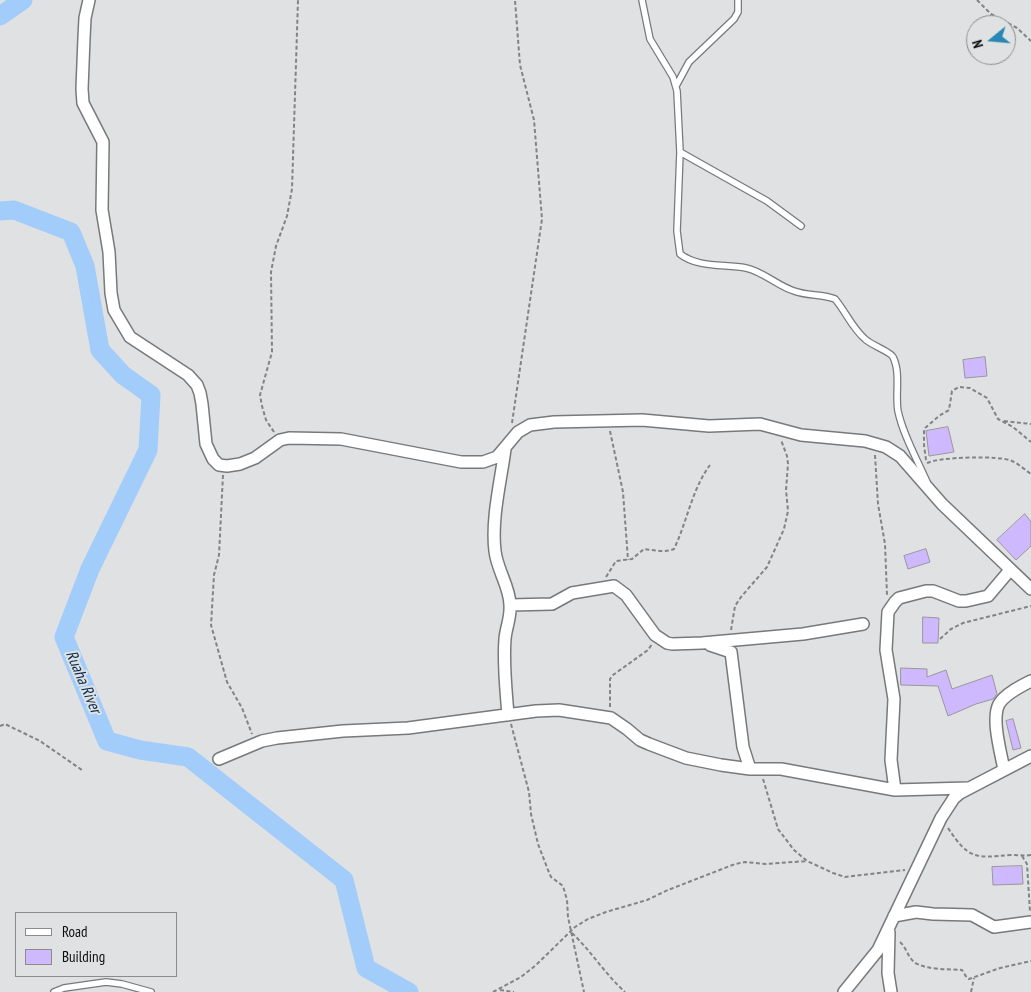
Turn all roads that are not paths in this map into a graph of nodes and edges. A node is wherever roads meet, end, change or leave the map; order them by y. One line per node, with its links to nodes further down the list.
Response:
1 (89, 0): 7 (street)
2 (642, 0): 4 (lane)
3 (738, 0): 4 (lane)
4 (676, 86): 5 (lane)
5 (680, 152): 6 (lane); 8 (lane)
6 (801, 226)
7 (505, 448): 8 (street); 11 (street)
8 (931, 490): 9 (street)
9 (1010, 570): 10 (street); 21 (street)
10 (1031, 589)
11 (510, 605): 13 (street); 15 (street)
12 (863, 624): 13 (street)
13 (702, 643): 18 (street)
14 (1031, 681): 19 (street)
15 (508, 715): 17 (street); 18 (street)
16 (1031, 756): 19 (street)
17 (219, 759)
18 (755, 769): 21 (street)
19 (1004, 770): 20 (street)
20 (968, 788): 21 (street); 23 (street)
21 (895, 790)
22 (1031, 922): 23 (street)
23 (891, 924): 26 (street); 27 (street)
24 (54, 992): 25 (lane)
25 (150, 992)
26 (844, 992)
27 (891, 992)

